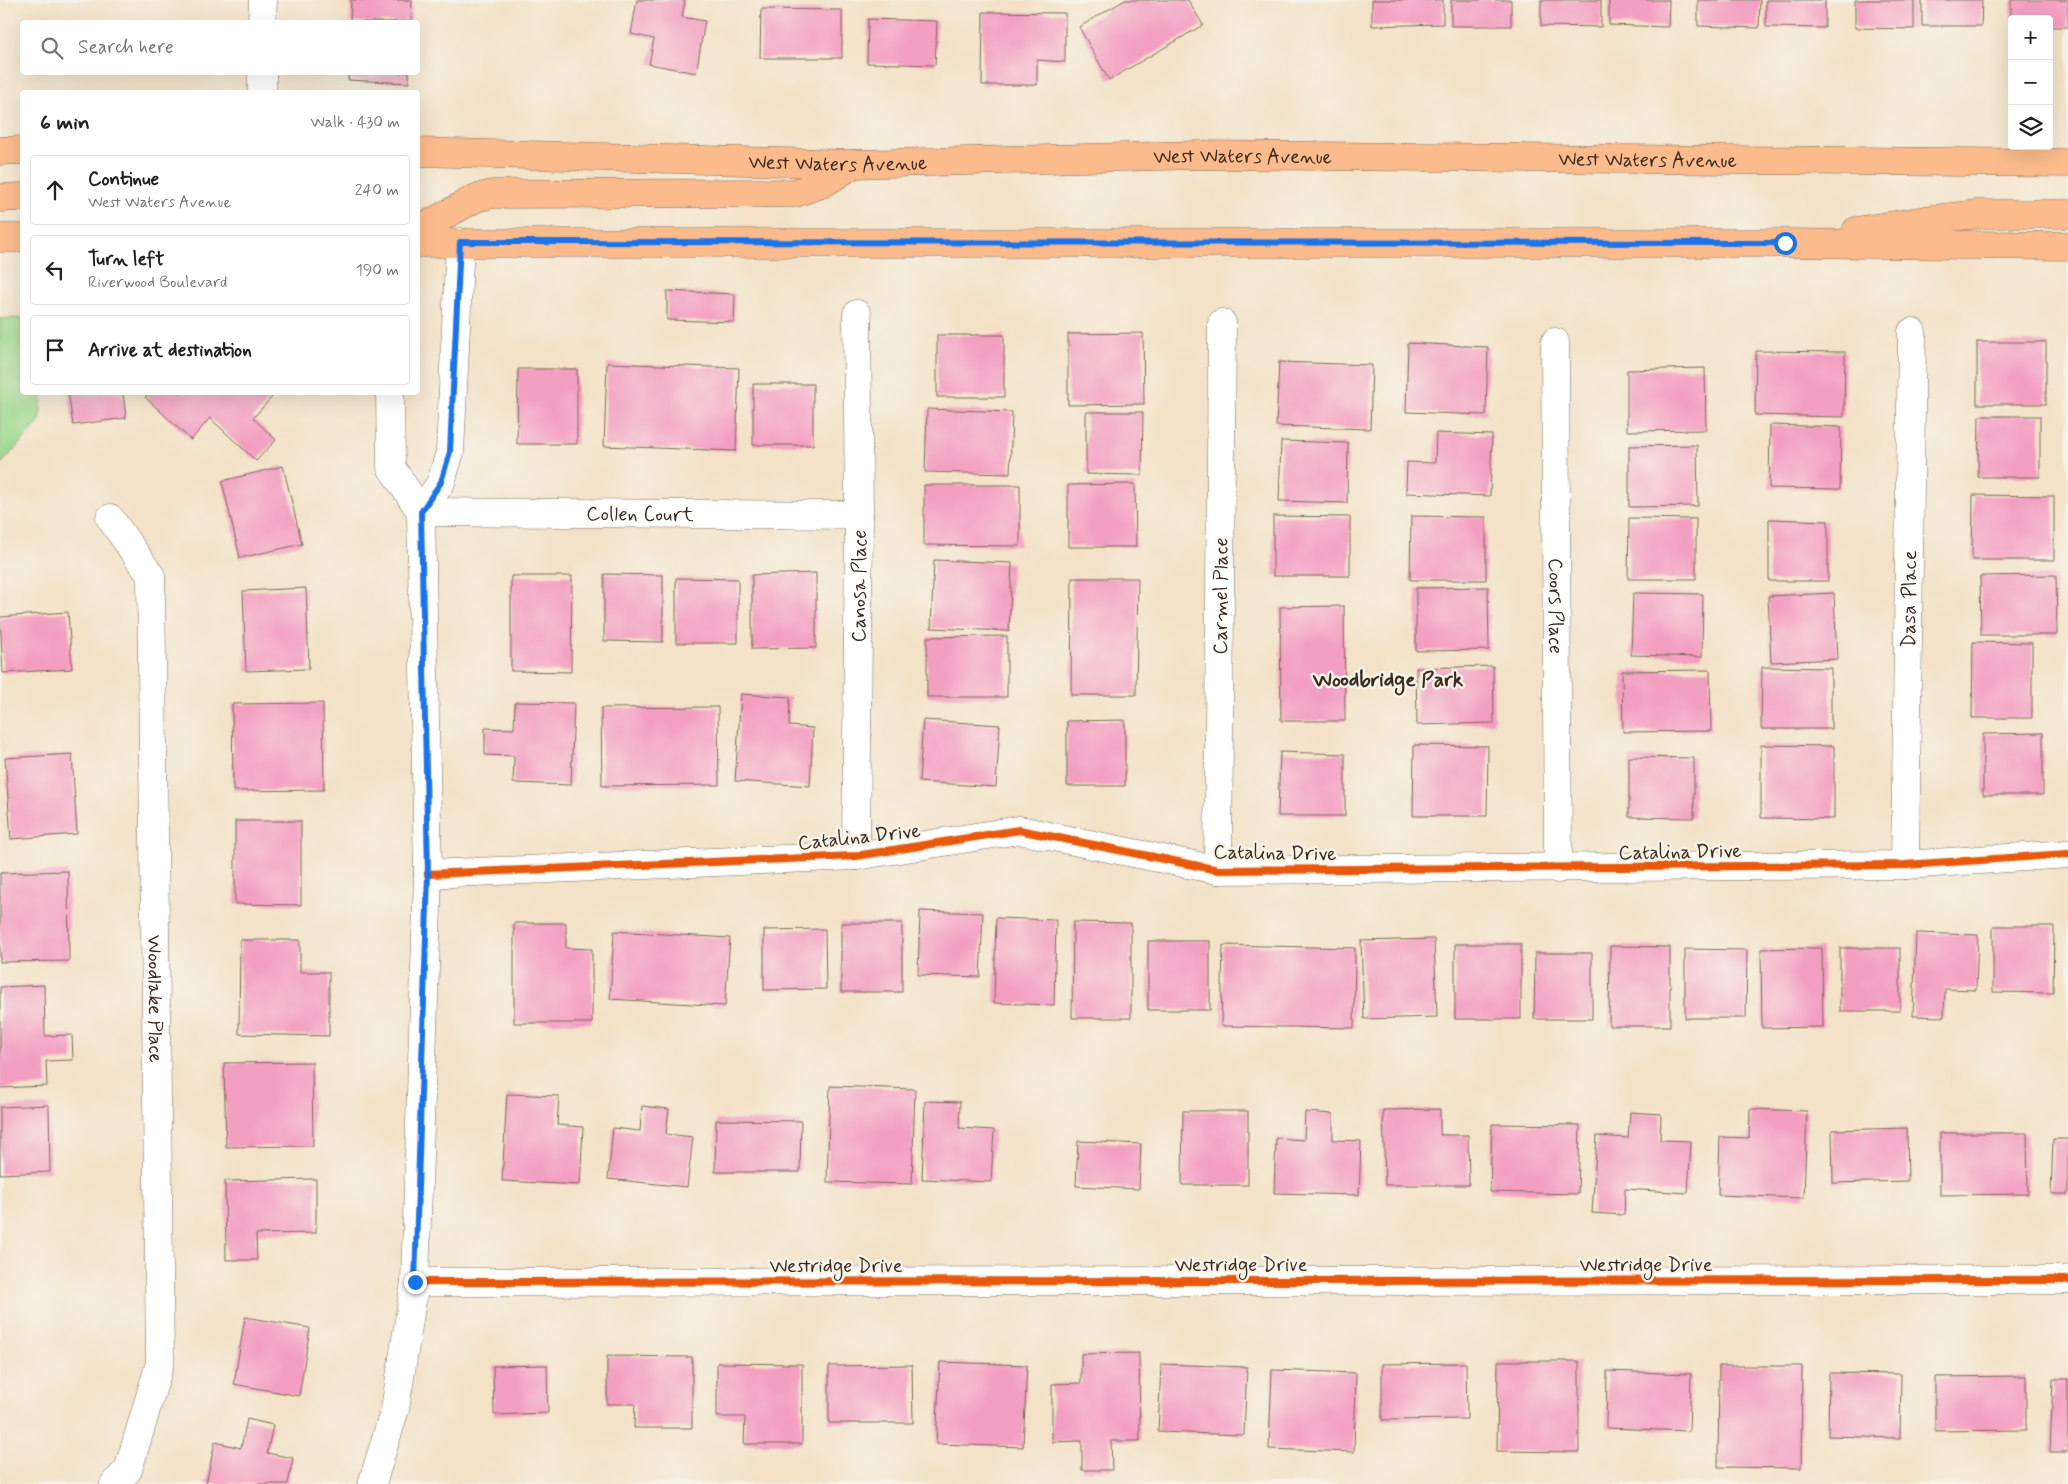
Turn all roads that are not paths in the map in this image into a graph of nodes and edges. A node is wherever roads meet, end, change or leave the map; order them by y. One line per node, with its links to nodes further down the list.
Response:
1 (262, 0): 2 (street)
2 (262, 20)
3 (262, 75): 4 (street)
4 (262, 90)
5 (0, 150): 6 (main road)
6 (20, 150)
7 (420, 152): 9 (main road, West Waters Avenue)
8 (2068, 162): 9 (main road, West Waters Avenue)
9 (854, 164): 13 (main road)
10 (20, 197): 11 (main road)
11 (0, 198)
12 (2068, 214): 18 (main road)
13 (420, 229)
14 (0, 238): 15 (main road)
15 (20, 238)
16 (460, 242): 17 (main road); 18 (main road); 25 (street)
17 (420, 243)
18 (1785, 243): 19 (main road)
19 (2068, 246)
20 (857, 314): 26 (street, Canosa Place)
21 (1222, 323): 32 (street, Carmel Place)
22 (1912, 332): 30 (street, Dasa Place)
23 (1555, 342): 31 (street, Coors Place)
24 (390, 395): 25 (street)
25 (421, 512): 26 (street, Collen Court); 33 (street)
26 (860, 515): 29 (street, Canosa Place)
27 (110, 518): 36 (street, Woodlake Place)
28 (2068, 854): 30 (street, Catalina Drive)
29 (856, 856): 32 (street, Catalina Drive); 33 (street, Catalina Drive)
30 (1905, 865): 31 (street, Catalina Drive)
31 (1558, 869): 32 (street, Catalina Drive)
32 (1218, 870)
33 (428, 874): 35 (street)
34 (2068, 1280): 35 (street, Westridge Drive)
35 (415, 1282): 37 (street)
36 (114, 1484)
37 (372, 1484)

